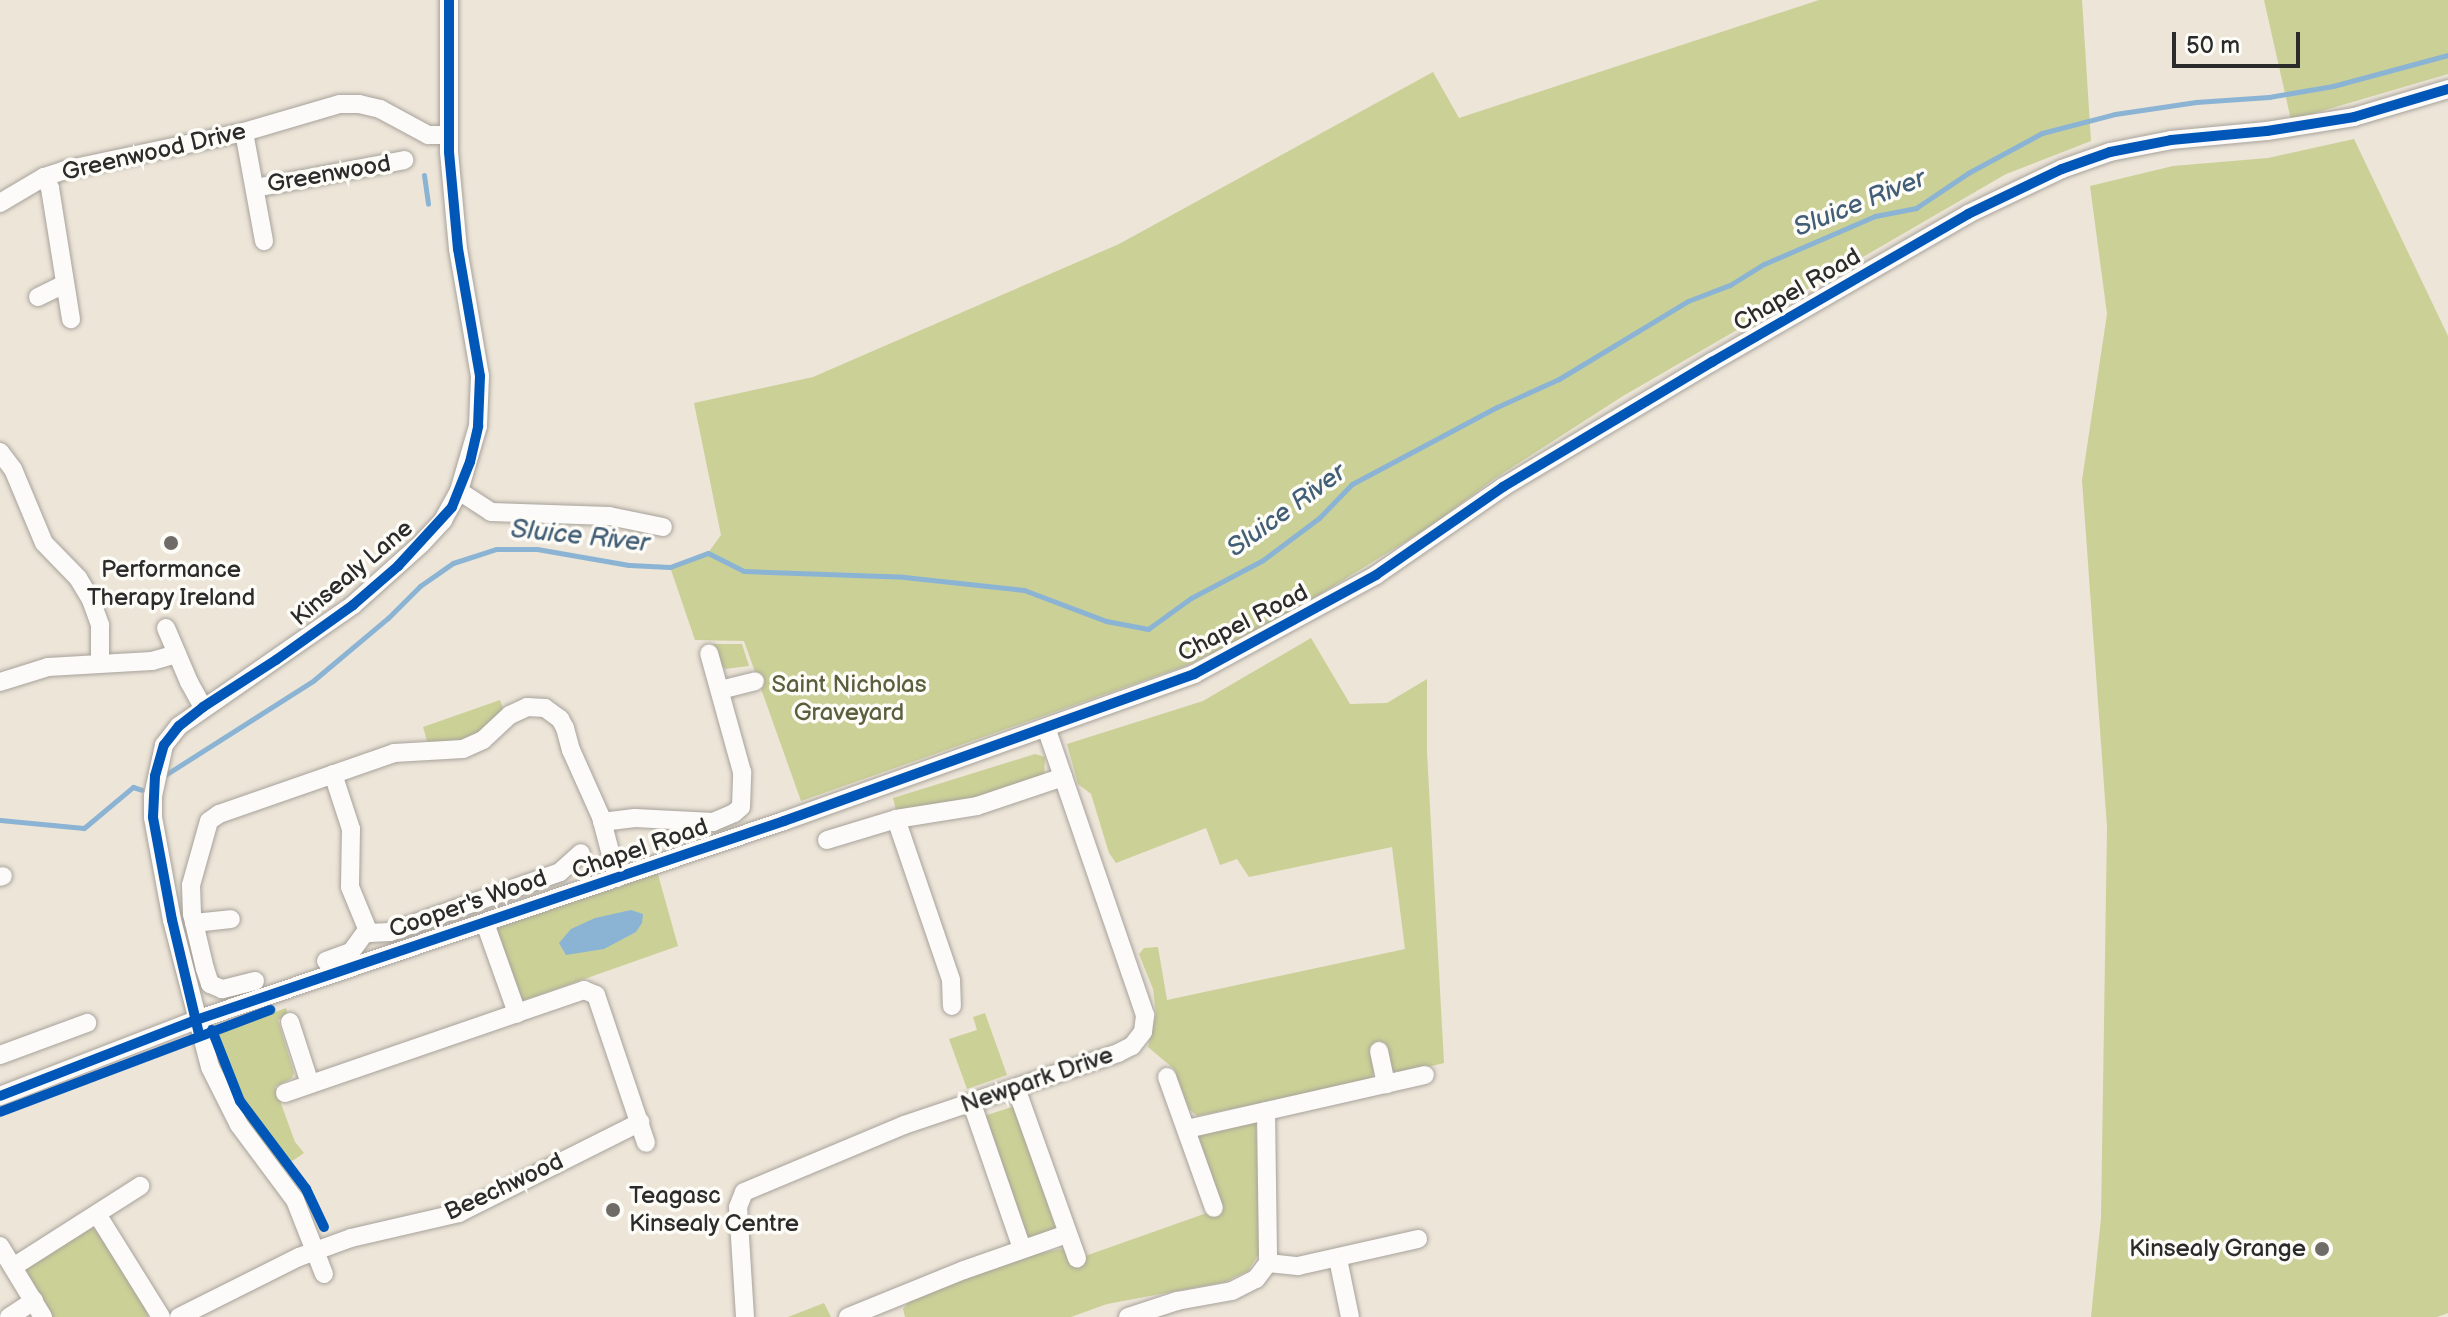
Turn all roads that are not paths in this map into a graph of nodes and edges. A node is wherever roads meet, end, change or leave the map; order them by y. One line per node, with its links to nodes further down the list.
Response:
1 (449, 0): 5 (street, Kinsealy Lane)
2 (2448, 89): 25 (street, Chapel Road)
3 (267, 126): 4 (street, Greenwood Drive); 5 (street, Greenwood)
4 (244, 132): 7 (street, Greenwood Drive); 8 (street, Greenwood)
5 (449, 135): 15 (street, Kinsealy Lane)
6 (404, 160): 8 (street, Greenwood)
7 (44, 177): 9 (street, Greenwood Drive); 11 (street)
8 (255, 188): 10 (street, Greenwood)
9 (0, 203)
10 (264, 241)
11 (65, 284): 12 (street); 13 (street)
12 (38, 297)
13 (71, 319)
14 (0, 452): 20 (street)
15 (459, 491): 16 (street); 24 (street, Kinsealy Lane)
16 (663, 527)
17 (166, 628): 19 (street)
18 (709, 653): 23 (street)
19 (177, 654): 20 (street); 24 (street)
20 (100, 662): 22 (street)
21 (755, 681): 23 (street)
22 (0, 682)
23 (720, 690): 29 (street)
24 (203, 707): 41 (street, Kinsealy Lane)
25 (1046, 728): 27 (street, Newpark Drive); 32 (street, Chapel Road)
26 (333, 774): 29 (street); 34 (street); 36 (street, Cooper's Wood)
27 (1063, 777): 28 (street); 50 (street, Newpark Drive)
28 (896, 819): 30 (street); 39 (street)
29 (602, 822): 32 (street)
30 (827, 840)
31 (581, 853): 36 (street, Cooper's Wood)
32 (617, 878): 35 (street, Chapel Road)
33 (231, 919): 34 (street)
34 (194, 923): 38 (street)
35 (485, 923): 40 (street); 41 (street, Chapel Road)
36 (366, 931): 37 (street)
37 (326, 961)
38 (255, 981)
39 (952, 1006)
40 (517, 1013): 48 (street); 55 (street)
41 (196, 1020): 52 (street, Chapel Road); 65 (street, Kinsealy Lane)
42 (290, 1022): 48 (street)
43 (87, 1023): 45 (street)
44 (1379, 1051): 49 (street)
45 (0, 1055)
46 (1425, 1075): 49 (street)
47 (1167, 1077): 56 (street)
48 (310, 1084): 51 (street)
49 (1386, 1084): 54 (street)
50 (1016, 1088): 53 (street, Newpark Drive); 61 (street)
51 (285, 1093)
52 (0, 1096)
53 (972, 1104): 64 (street); 76 (street, Newpark Drive)
54 (1266, 1111): 56 (street); 68 (street)
55 (641, 1122): 57 (street); 65 (street, Beechwood)
56 (1187, 1129): 59 (street)
57 (646, 1143)
58 (140, 1186): 60 (street)
59 (1214, 1208)
60 (97, 1214): 69 (street); 74 (street)
61 (1067, 1234): 64 (street); 66 (street)
62 (1418, 1239): 67 (street)
63 (0, 1246): 69 (street)
64 (1022, 1248): 72 (street)
65 (316, 1252): 70 (street, Kinsealy Lane); 75 (street, Beechwood)
66 (1077, 1258)
67 (1338, 1259): 68 (street); 79 (street)
68 (1268, 1263): 78 (street)
69 (13, 1267): 71 (street)
70 (324, 1274)
71 (38, 1309): 73 (street)
72 (894, 1309): 77 (street)
73 (9, 1317)
74 (161, 1317)
75 (179, 1317)
76 (745, 1317)
77 (848, 1317)
78 (1128, 1317)
79 (1350, 1317)

